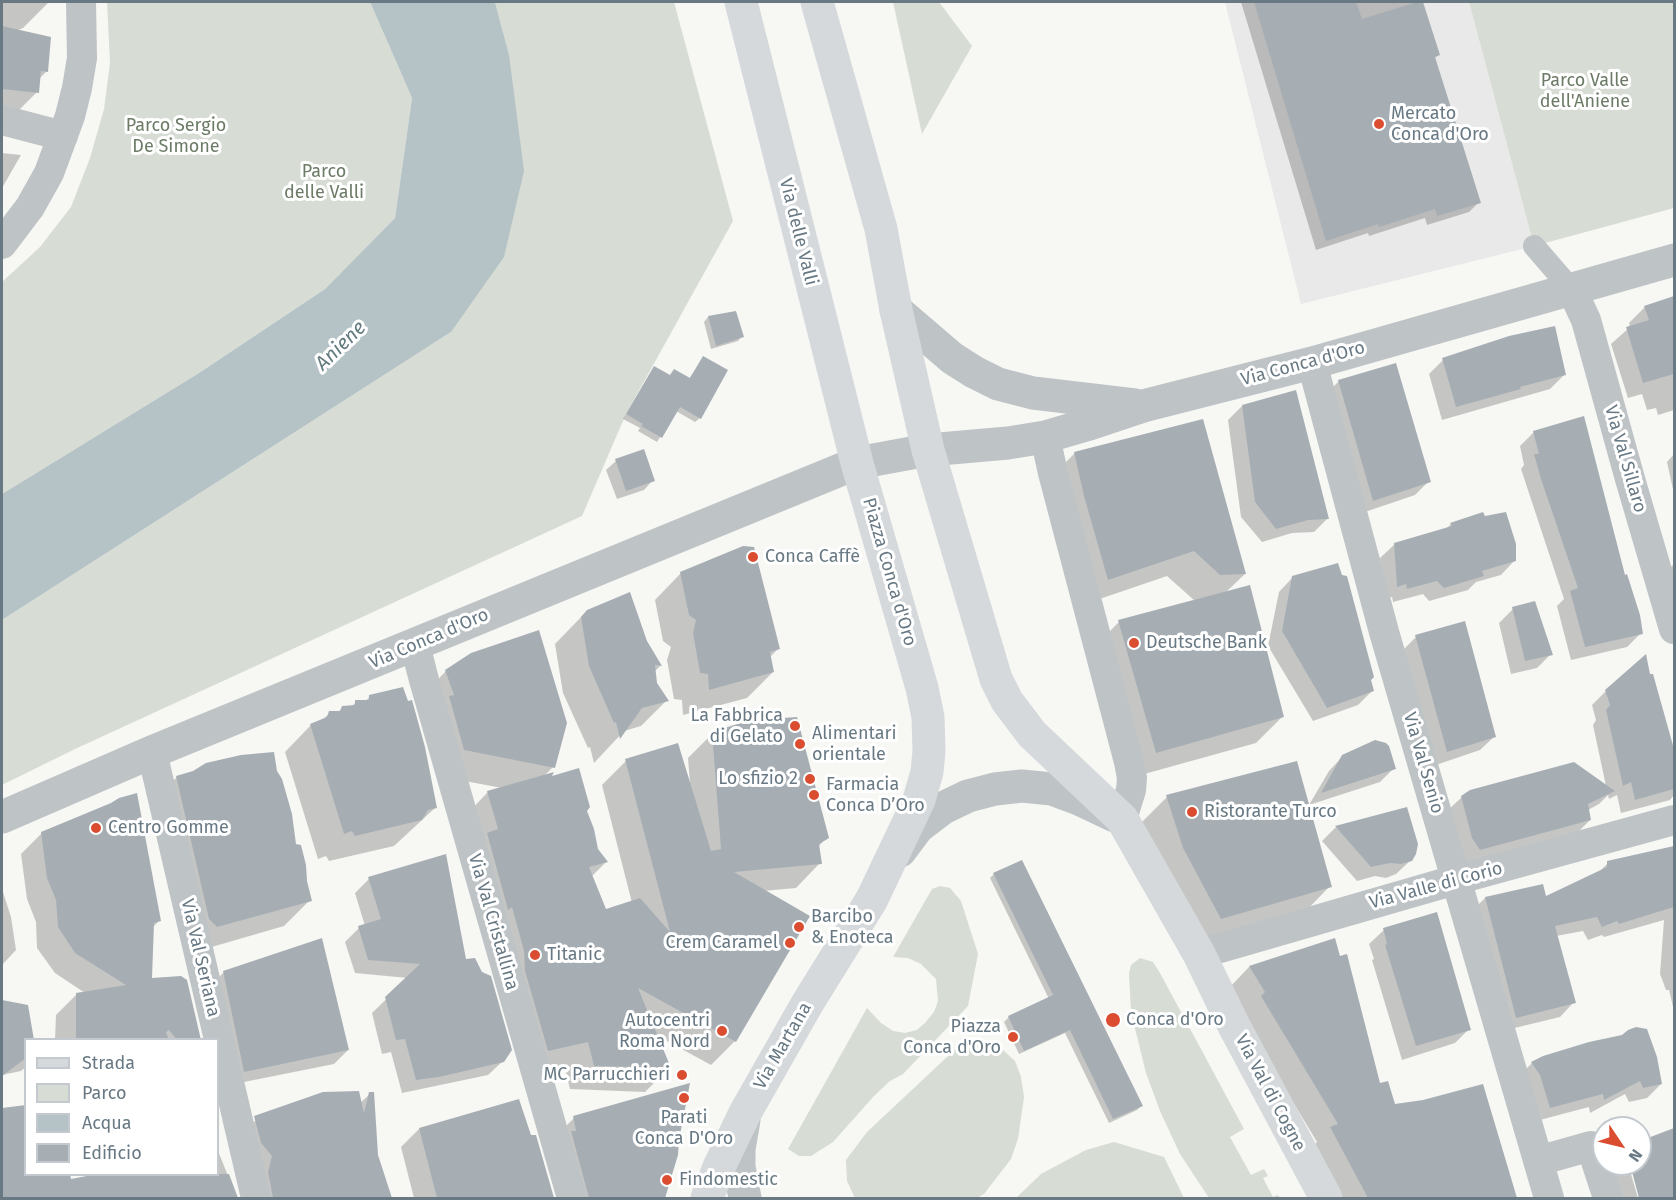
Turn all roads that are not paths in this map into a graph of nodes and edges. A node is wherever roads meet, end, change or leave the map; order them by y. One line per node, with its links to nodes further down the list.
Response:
1 (81, 2): 5 (street)
2 (741, 2): 15 (main road, Via delle Valli)
3 (817, 2): 10 (main road)
4 (2, 120): 5 (street)
5 (63, 136): 6 (street)
6 (2, 244)
7 (1534, 246): 9 (street)
8 (1674, 260): 9 (street, Via Conca d'Oro)
9 (1572, 290): 11 (street, Via Conca d'Oro); 16 (street, Via Val Sillaro)
10 (896, 310): 12 (street); 14 (main road)
11 (1312, 363): 12 (street, Via Conca d'Oro); 22 (street, Via Val Senio)
12 (1143, 406): 13 (street, Via Conca d'Oro)
13 (1045, 436): 14 (street, Via Conca d'Oro); 20 (street)
14 (928, 450): 15 (street); 20 (main road)
15 (857, 463): 17 (street, Via Conca d'Oro); 23 (main road, Piazza Conca d'Oro)
16 (1674, 629)
17 (416, 645): 18 (street, Via Conca d'Oro); 30 (street, Via Val Cristallina)
18 (152, 752): 19 (street, Via Conca d'Oro); 25 (street, Via Val Seriana)
19 (2, 817)
20 (1122, 819): 23 (street); 24 (main road)
21 (1674, 820): 22 (street, Via Valle di Corio)
22 (1455, 880): 24 (street, Via Valle di Corio); 28 (street, Via Val Senio)
23 (872, 899): 27 (main road, Via Martana)
24 (1199, 954): 33 (main road, Via Val di Cogne)
25 (219, 1038)
26 (219, 1039): 29 (street, Via Val Seriana)
27 (745, 1113): 31 (main road, Via Martana); 32 (street)
28 (1538, 1161): 34 (street, Via Val Senio); 35 (street)
29 (256, 1198)
30 (572, 1198)
31 (707, 1198)
32 (745, 1198)
33 (1326, 1198)
34 (1548, 1198)
35 (1608, 1198)

